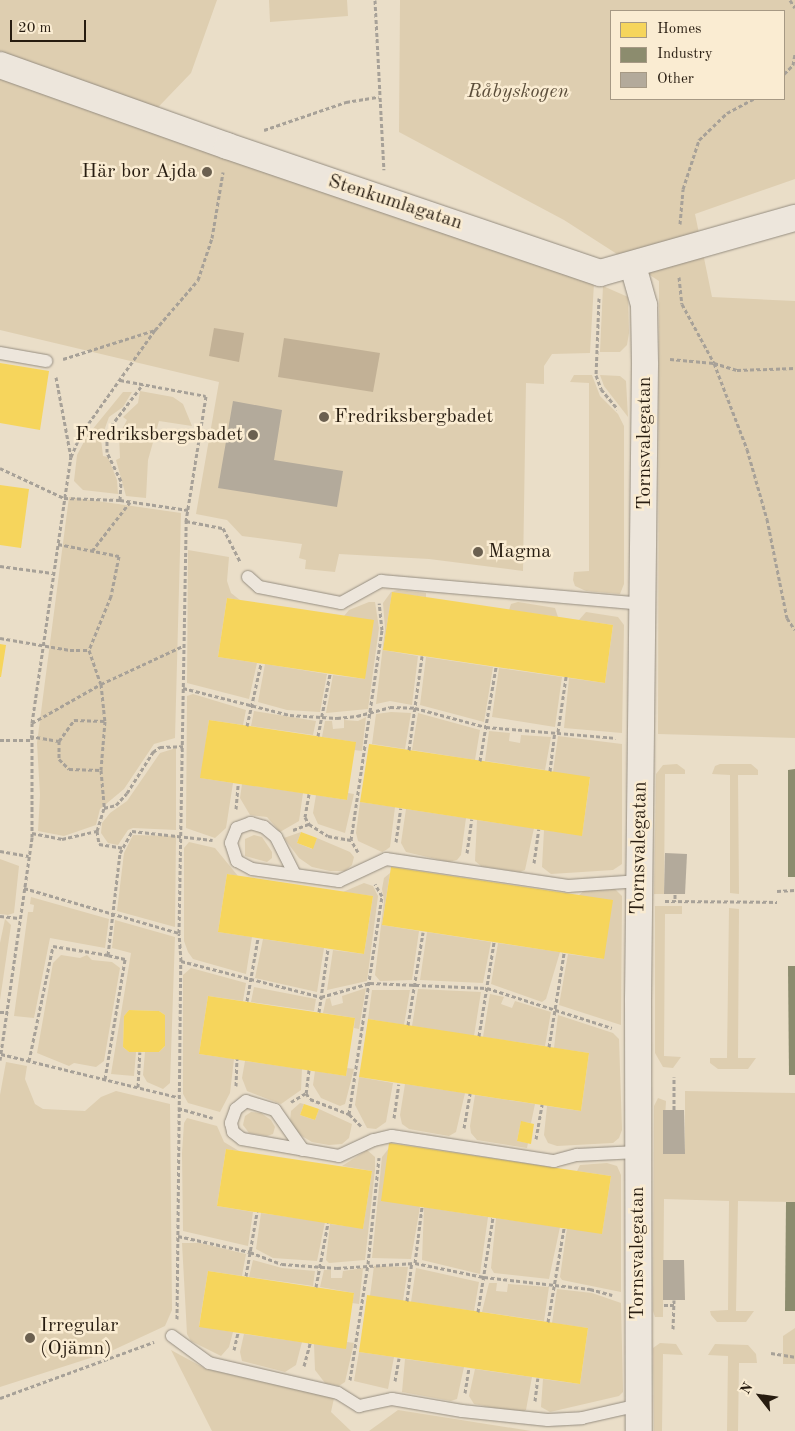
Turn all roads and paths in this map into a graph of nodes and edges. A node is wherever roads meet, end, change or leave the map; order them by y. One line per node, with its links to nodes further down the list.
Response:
1 (375, 0): 7 (path)
2 (790, 0): 3 (path)
3 (795, 8)
4 (795, 54): 6 (path)
5 (0, 64): 9 (street, Stenkumlagatan)
6 (785, 73)
7 (379, 97): 8 (path); 10 (path)
8 (254, 134)
9 (227, 146): 13 (street, Stenkumlagatan); 14 (path)
10 (384, 170)
11 (795, 218): 12 (street)
12 (633, 266): 13 (street); 18 (street, Tornsvalegatan)
13 (600, 273): 22 (path)
14 (155, 330): 16 (path); 20 (path)
15 (0, 354): 16 (lane)
16 (50, 362): 23 (path)
17 (714, 364): 18 (path); 19 (path); 37 (path)
18 (645, 365): 36 (street, Tornsvalegatan)
19 (795, 368)
20 (120, 380): 21 (path); 23 (path)
21 (143, 384): 26 (path); 28 (path)
22 (620, 412)
23 (71, 458): 25 (path)
24 (0, 468): 25 (path)
25 (64, 498): 26 (path); 30 (path)
26 (120, 500): 27 (path)
27 (130, 502): 28 (path); 31 (path)
28 (188, 510): 29 (path)
29 (186, 520): 34 (path); 40 (path)
30 (58, 544): 31 (path); 33 (path)
31 (92, 551): 41 (path)
32 (0, 566): 33 (path)
33 (53, 572): 39 (path)
34 (248, 577): 35 (lane)
35 (374, 585): 36 (lane); 51 (path)
36 (644, 604): 61 (street, Tornsvalegatan)
37 (795, 630)
38 (0, 638): 39 (path)
39 (42, 644): 41 (path); 54 (path)
40 (183, 646): 47 (path); 48 (path)
41 (89, 650): 47 (path)
42 (422, 656): 50 (path)
43 (261, 664): 49 (path)
44 (496, 667): 56 (path)
45 (330, 674): 52 (path)
46 (566, 678): 57 (path)
47 (101, 684): 53 (path); 54 (path)
48 (183, 688): 49 (path); 63 (path)
49 (252, 705): 52 (path); 55 (path)
50 (415, 708): 51 (path); 56 (path); 64 (path)
51 (371, 710): 52 (path); 76 (path)
52 (322, 717): 58 (path)
53 (105, 721): 62 (path); 66 (path)
54 (32, 723): 59 (path)
55 (247, 726)
56 (486, 727): 57 (path); 65 (path)
57 (557, 732): 61 (path); 67 (path)
58 (318, 736)
59 (30, 738): 60 (path); 62 (path); 74 (path)
60 (0, 740)
61 (642, 740): 88 (street, Tornsvalegatan)
62 (59, 741): 66 (path)
63 (183, 746): 69 (path); 75 (path)
64 (409, 750)
65 (480, 761)
66 (101, 770): 69 (path)
67 (550, 771)
68 (309, 794): 76 (path)
69 (104, 808): 73 (path)
70 (401, 808): 81 (path)
71 (472, 819): 83 (path)
72 (540, 829): 85 (path)
73 (97, 831): 74 (path); 78 (path)
74 (32, 833): 80 (path)
75 (181, 834): 77 (path); 78 (path); 97 (path)
76 (351, 840): 82 (path)
77 (231, 843): 84 (lane); 84 (lane)
78 (123, 848): 93 (path)
79 (0, 851): 80 (path)
80 (29, 856): 86 (path)
81 (393, 860): 82 (lane); 83 (lane)
82 (368, 868): 84 (lane); 105 (path)
83 (465, 871): 85 (lane)
84 (294, 873)
85 (531, 881): 88 (lane)
86 (24, 888): 93 (path); 95 (path)
87 (795, 890): 89 (path)
88 (640, 891): 91 (path); 116 (street, Tornsvalegatan)
89 (777, 891)
90 (675, 894): 91 (path)
91 (675, 901): 92 (path)
92 (777, 902)
93 (114, 914): 97 (path); 102 (path)
94 (0, 916): 95 (path)
95 (19, 918): 112 (path)
96 (423, 932): 106 (path)
97 (179, 933): 103 (path)
98 (258, 938): 104 (path)
99 (494, 942): 107 (path)
100 (328, 949): 108 (path)
101 (564, 953): 110 (path)
102 (108, 955): 122 (path); 125 (path)
103 (181, 961): 104 (path); 129 (path)
104 (251, 981): 108 (path); 109 (path)
105 (370, 983): 106 (path); 108 (path); 134 (path)
106 (415, 985): 107 (path); 114 (path)
107 (487, 988): 110 (path); 115 (path)
108 (322, 997): 113 (path)
109 (247, 1002)
110 (556, 1008): 116 (path); 117 (path)
111 (0, 1012): 112 (path)
112 (8, 1012): 119 (path)
113 (319, 1012)
114 (408, 1025)
115 (479, 1036)
116 (638, 1036): 140 (street, Tornsvalegatan)
117 (549, 1047)
118 (140, 1052): 127 (path)
119 (1, 1054): 120 (path); 122 (path)
120 (0, 1060)
121 (237, 1060): 130 (path)
122 (30, 1061): 125 (path)
123 (309, 1070): 134 (path)
124 (674, 1077): 133 (path)
125 (105, 1079): 127 (path)
126 (399, 1084): 136 (path)
127 (138, 1087): 129 (path)
128 (470, 1094): 138 (path)
129 (178, 1097): 132 (path)
130 (246, 1101): 135 (lane); 139 (lane)
131 (542, 1105): 141 (path)
132 (178, 1108): 135 (path); 147 (path)
133 (674, 1110)
134 (349, 1114): 137 (path)
135 (231, 1123): 139 (lane)
136 (392, 1136): 137 (lane); 138 (lane)
137 (374, 1140): 139 (lane); 150 (path)
138 (461, 1146): 141 (lane)
139 (303, 1150)
140 (638, 1152): 141 (lane); 156 (street, Tornsvalegatan)
141 (533, 1157)
142 (422, 1207): 149 (path)
143 (257, 1212): 148 (path)
144 (493, 1218): 153 (path)
145 (328, 1223): 151 (path)
146 (564, 1228): 154 (path)
147 (178, 1236): 148 (path); 162 (path)
148 (250, 1252): 151 (path); 152 (path)
149 (414, 1263): 150 (path); 153 (path); 158 (path)
150 (368, 1264): 151 (path); 168 (path)
151 (320, 1267): 155 (path)
152 (246, 1276)
153 (484, 1277): 154 (path); 159 (path)
154 (554, 1284): 156 (path); 160 (path)
155 (316, 1287)
156 (639, 1298): 167 (street, Tornsvalegatan)
157 (674, 1300): 161 (path)
158 (407, 1301)
159 (478, 1312)
160 (548, 1322)
161 (673, 1329)
162 (172, 1336): 166 (path); 168 (lane)
163 (771, 1354): 164 (path)
164 (795, 1357)
165 (469, 1368): 169 (path)
166 (0, 1398)
167 (639, 1405): 169 (lane); 170 (street, Tornsvalegatan)
168 (359, 1406): 169 (lane)
169 (462, 1411)
170 (639, 1431)

